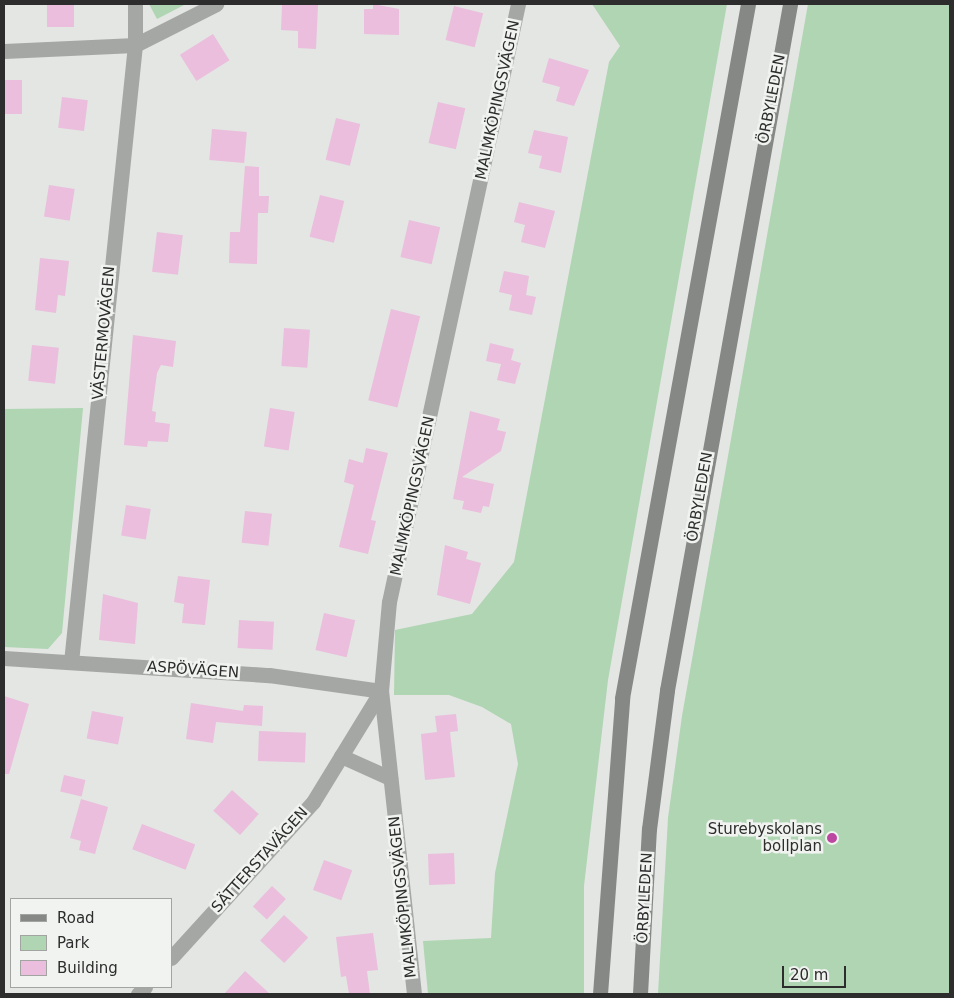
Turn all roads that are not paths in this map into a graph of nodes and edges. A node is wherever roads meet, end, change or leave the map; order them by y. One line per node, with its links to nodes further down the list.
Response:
1 (136, 4): 6 (street, VÄSTERMOVÄGEN)
2 (216, 4): 6 (street)
3 (518, 4): 10 (street, MALMKÖPINGSVÄGEN)
4 (748, 4): 15 (main road)
5 (790, 4): 16 (main road, ÖRBYLEDEN)
6 (135, 45): 7 (street); 9 (street, VÄSTERMOVÄGEN)
7 (4, 51)
8 (4, 658): 9 (street, ASPÖVÄGEN)
9 (72, 662): 10 (street, ASPÖVÄGEN)
10 (381, 691): 11 (street, SÄTTERSTAVÄGEN); 12 (street, MALMKÖPINGSVÄGEN)
11 (341, 756): 12 (street); 13 (street, SÄTTERSTAVÄGEN)
12 (390, 778): 14 (street, MALMKÖPINGSVÄGEN)
13 (172, 957)
14 (414, 994)
15 (600, 994)
16 (640, 994)

